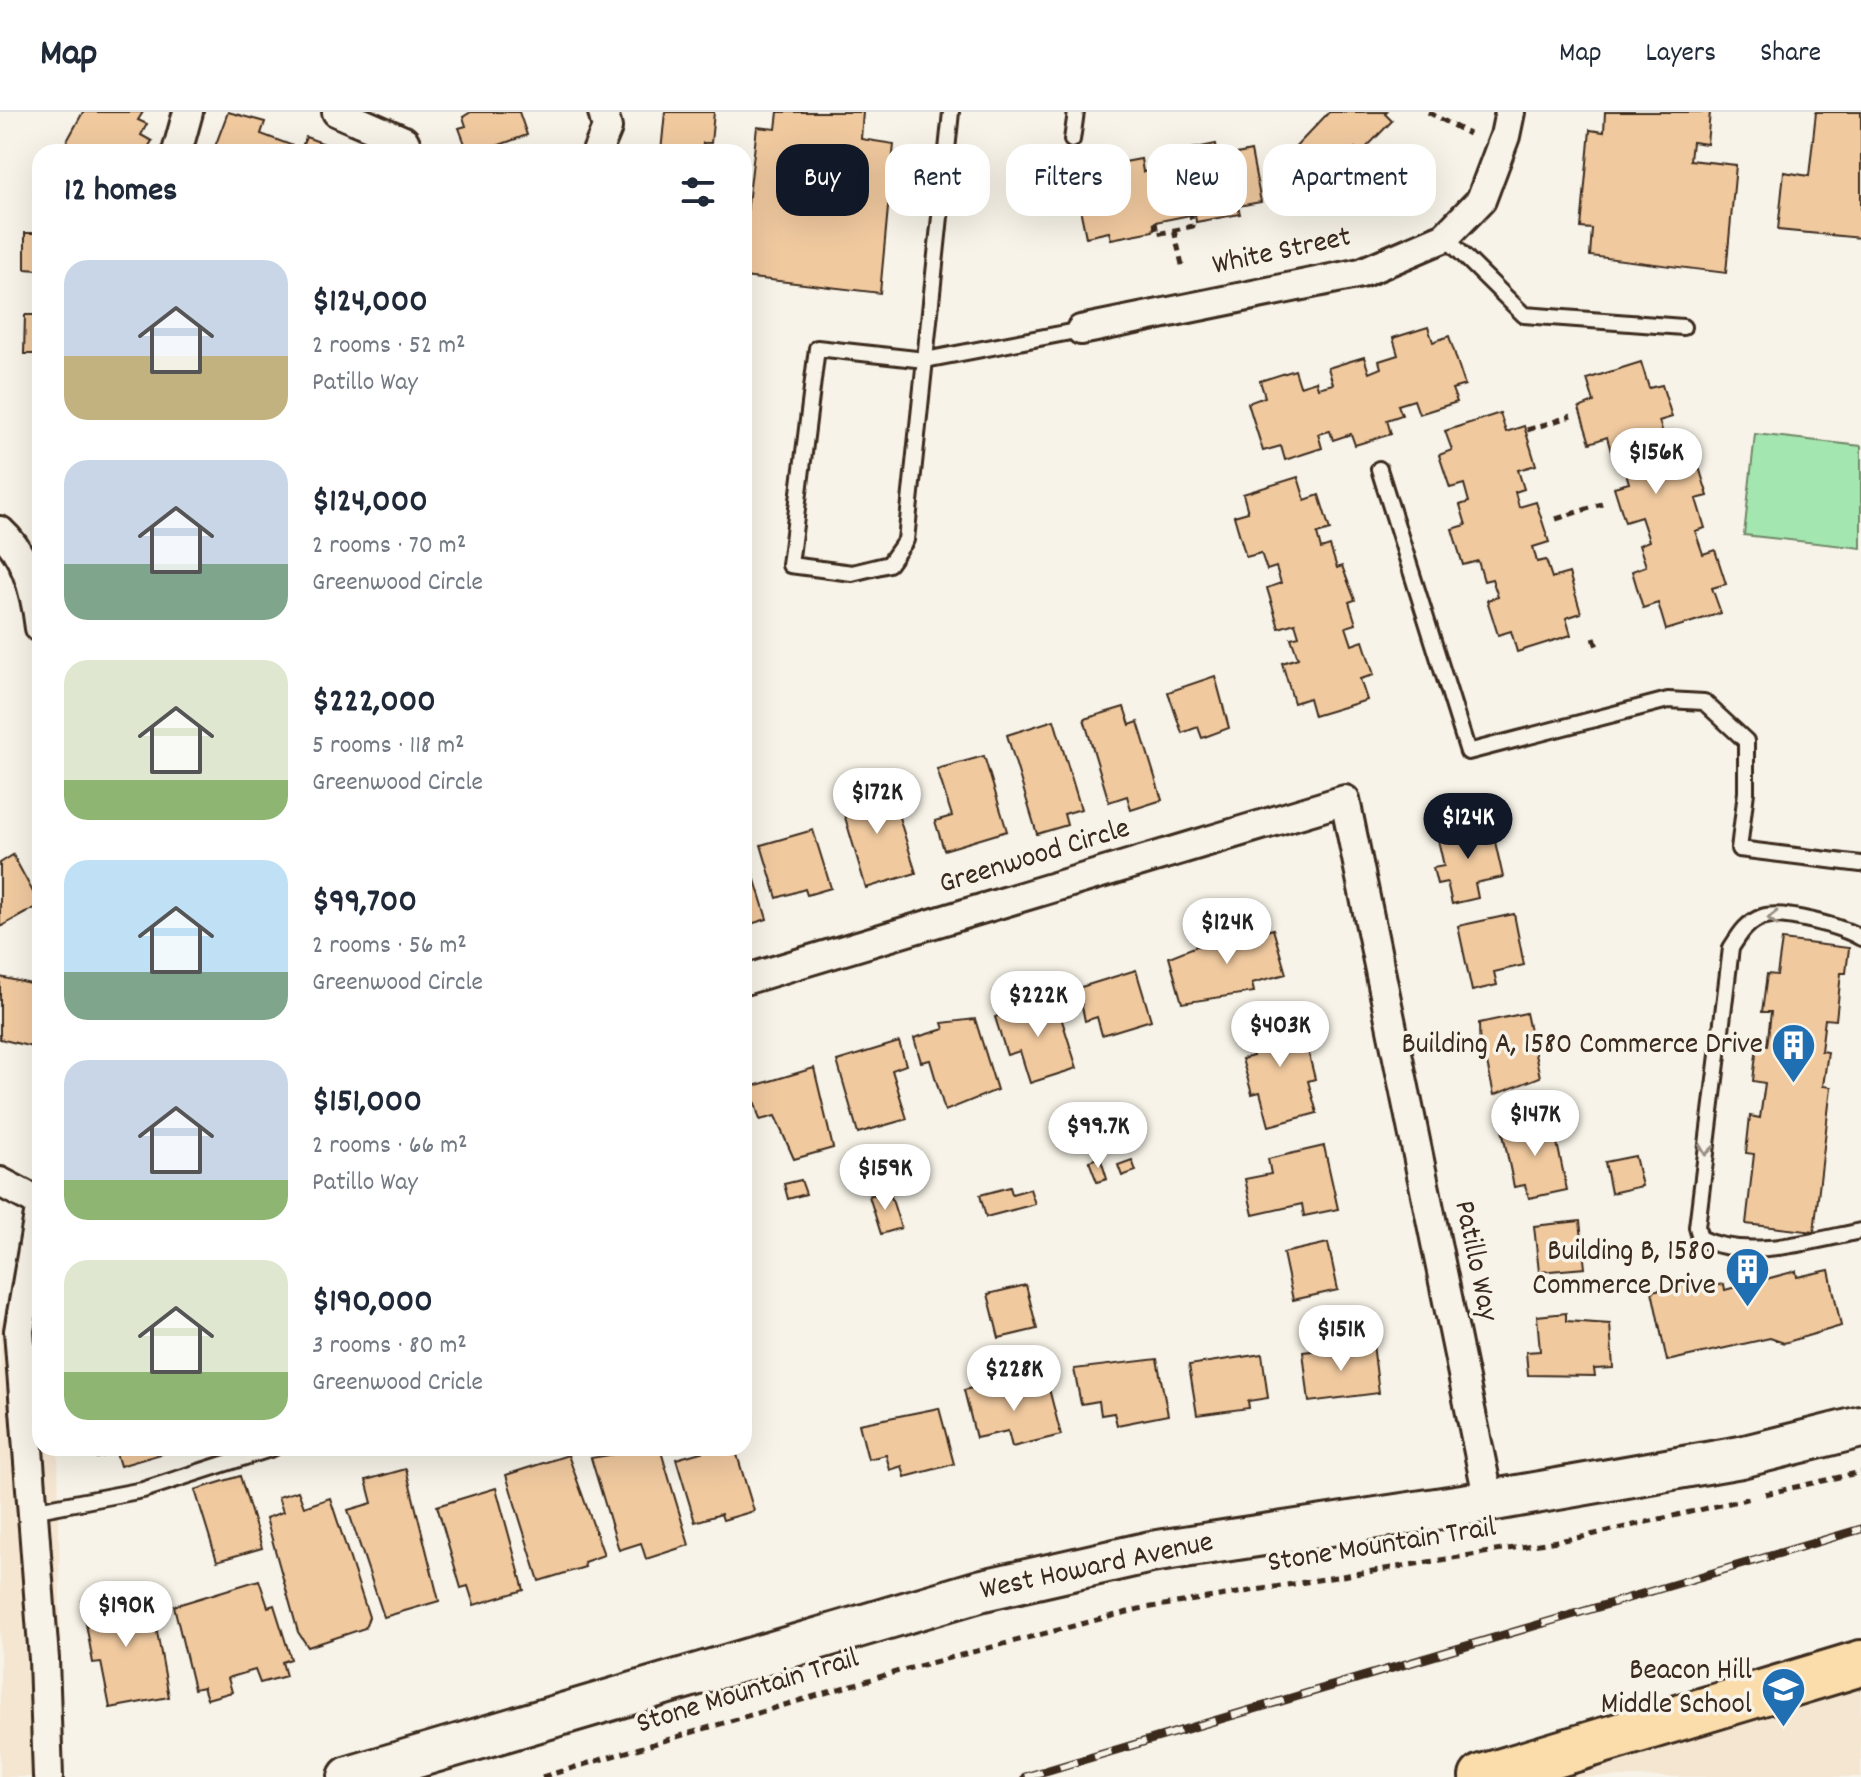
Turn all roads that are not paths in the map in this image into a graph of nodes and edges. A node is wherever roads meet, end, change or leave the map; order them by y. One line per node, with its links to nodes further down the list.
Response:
1 (188, 112): 8 (street)
2 (337, 112): 9 (street)
3 (603, 112): 10 (street)
4 (951, 112): 14 (lane)
5 (1076, 112): 7 (lane)
6 (1510, 112): 11 (street, White Street)
7 (1072, 140)
8 (179, 144)
9 (405, 144)
10 (600, 144)
11 (1445, 237): 12 (lane); 13 (street, White Street)
12 (1683, 327)
13 (1081, 330): 14 (lane)
14 (925, 360): 14 (lane)
15 (1379, 469): 19 (lane)
16 (0, 531): 17 (street)
17 (32, 590)
18 (1345, 800): 21 (street, Greenwood Circle); 28 (street, Patillo Way)
19 (1861, 864)
20 (1861, 938): 24 (lane, one-way to 24)
21 (752, 978)
22 (0, 1182): 23 (street)
23 (32, 1201)
24 (1861, 1231)
25 (32, 1254): 29 (street)
26 (1861, 1427): 28 (main road, West Howard Avenue)
27 (248, 1456): 29 (lane)
28 (1489, 1501): 32 (main road, West Howard Avenue)
29 (32, 1511): 31 (street)
30 (1861, 1663): 33 (main road)
31 (48, 1777)
32 (349, 1777)
33 (1482, 1777)

